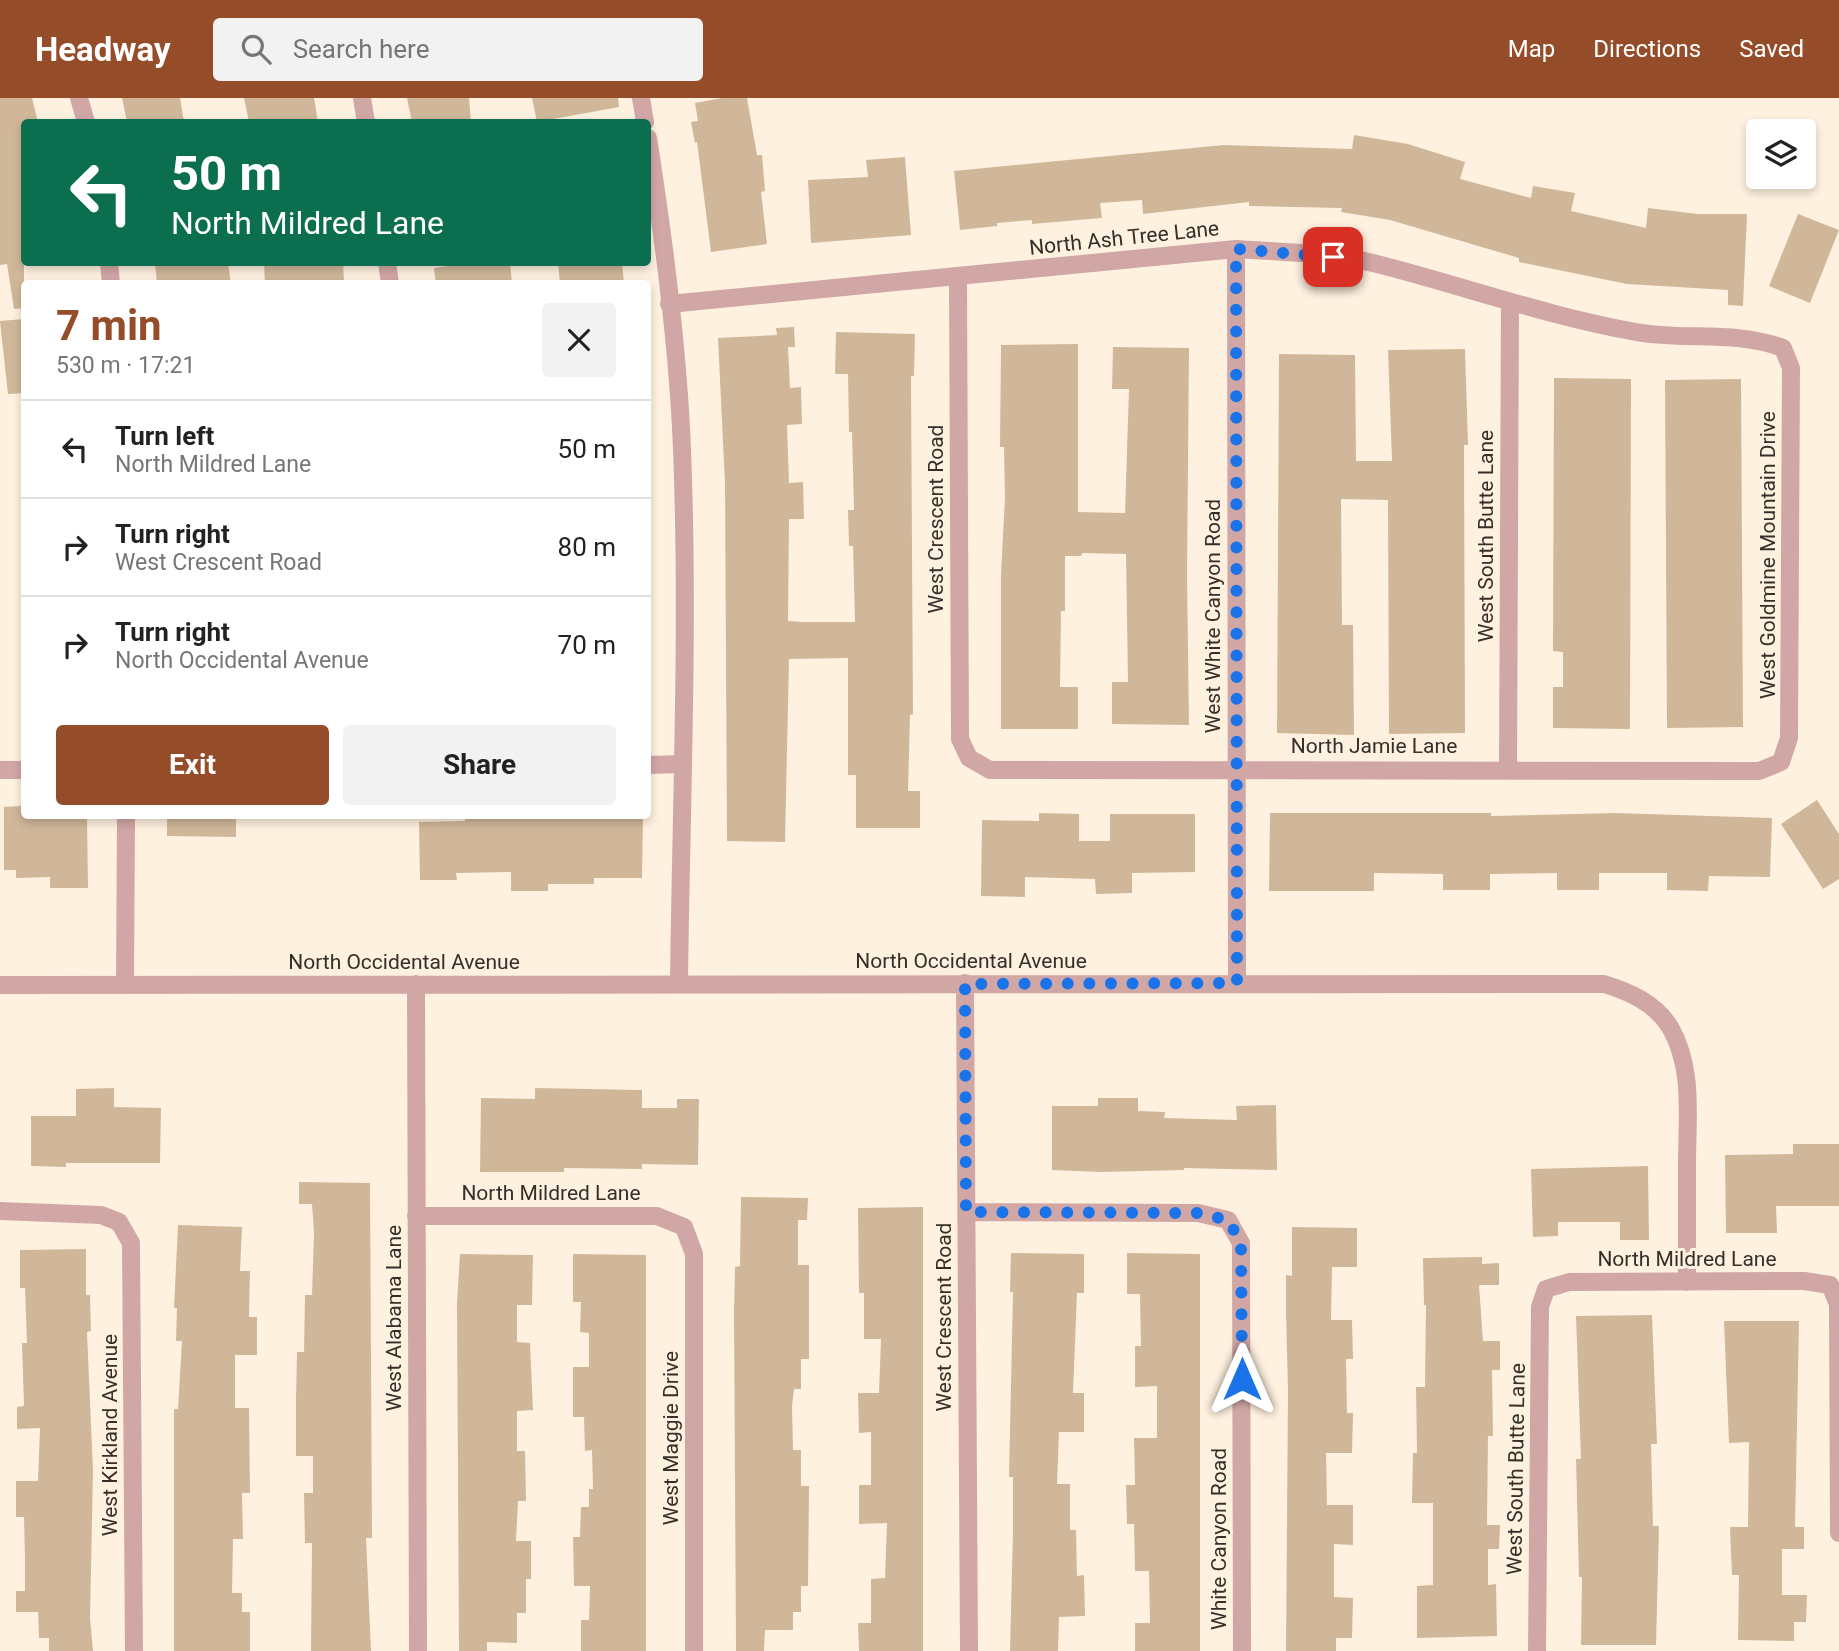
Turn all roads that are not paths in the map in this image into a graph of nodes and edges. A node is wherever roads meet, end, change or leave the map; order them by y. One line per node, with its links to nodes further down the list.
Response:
1 (79, 98): 4 (street)
2 (362, 98): 5 (street)
3 (641, 98): 6 (street)
4 (85, 119)
5 (366, 119)
6 (644, 119)
7 (651, 157): 11 (street)
8 (1236, 249): 9 (street, North Ash Tree Lane); 10 (street, North Ash Tree Lane); 17 (street, West White Canyon Road)
9 (958, 278): 11 (street, North Ash Tree Lane); 13 (street, West Crescent Road)
10 (1510, 303): 12 (street, North Ash Tree Lane); 20 (street, West South Butte Lane)
11 (669, 304): 15 (street)
12 (1783, 348): 14 (street, West Goldmine Mountain Drive)
13 (969, 758): 17 (street, North Jamie Lane)
14 (1781, 762): 20 (street, North Jamie Lane)
15 (681, 764): 16 (street); 24 (street)
16 (651, 765)
17 (1236, 768): 20 (street, North Jamie Lane); 22 (street, West White Canyon Road)
18 (0, 770): 19 (street)
19 (21, 770)
20 (1508, 770)
21 (126, 819): 27 (street)
22 (1237, 983): 25 (street, North Occidental Avenue); 32 (street, North Occidental Avenue)
23 (416, 984): 24 (street, North Occidental Avenue); 27 (street, North Occidental Avenue); 30 (street, West Alabama Lane)
24 (679, 984): 25 (street, North Occidental Avenue)
25 (965, 984): 29 (street, West Crescent Road)
26 (0, 985): 27 (street, North Occidental Avenue)
27 (125, 985)
28 (0, 1211): 35 (street, West Kirkland Avenue)
29 (966, 1212): 38 (street, West Crescent Road); 39 (street, White Canyon Road)
30 (416, 1216): 31 (street, North Mildred Lane); 36 (street, West Alabama Lane)
31 (684, 1227): 37 (street, West Maggie Drive)
32 (1687, 1282): 33 (street, North Mildred Lane); 34 (street, North Mildred Lane)
33 (1546, 1289): 40 (street, West South Butte Lane)
34 (1839, 1533)
35 (134, 1651)
36 (418, 1651)
37 (694, 1651)
38 (969, 1651)
39 (1242, 1651)
40 (1537, 1651)

